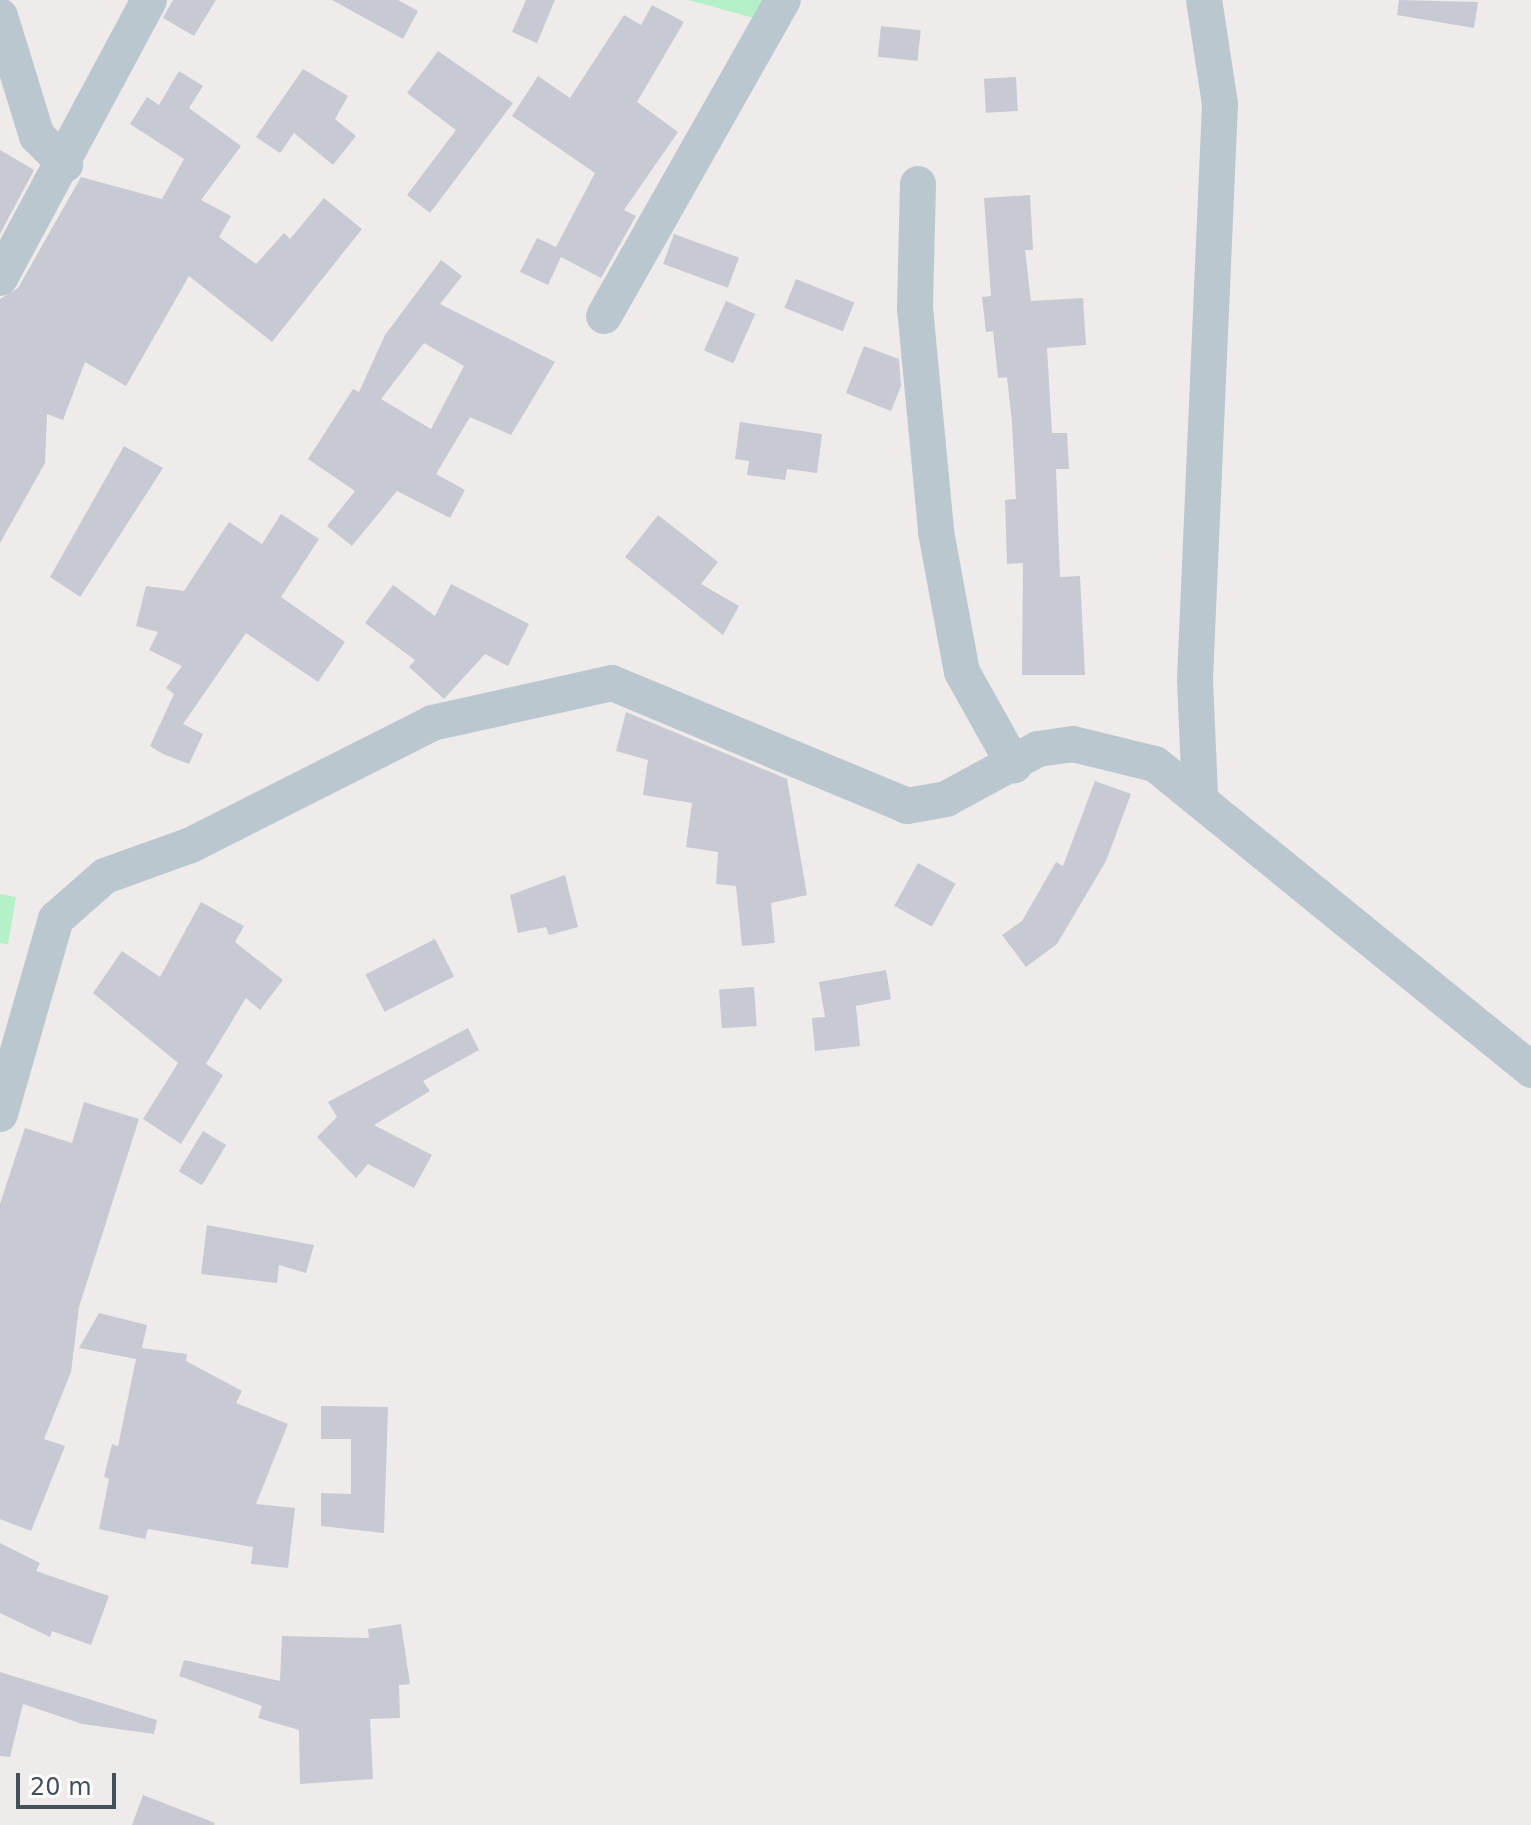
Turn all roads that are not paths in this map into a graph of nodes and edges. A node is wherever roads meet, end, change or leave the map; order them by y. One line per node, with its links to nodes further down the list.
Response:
1 (149, 0): 5 (street)
2 (783, 0): 8 (street)
3 (1204, 0): 10 (street)
4 (0, 16): 5 (street)
5 (65, 164): 7 (street)
6 (918, 184): 9 (street)
7 (0, 278)
8 (604, 316)
9 (1014, 765): 10 (street); 12 (street)
10 (1200, 795): 11 (street)
11 (1531, 1070)
12 (0, 1114)

